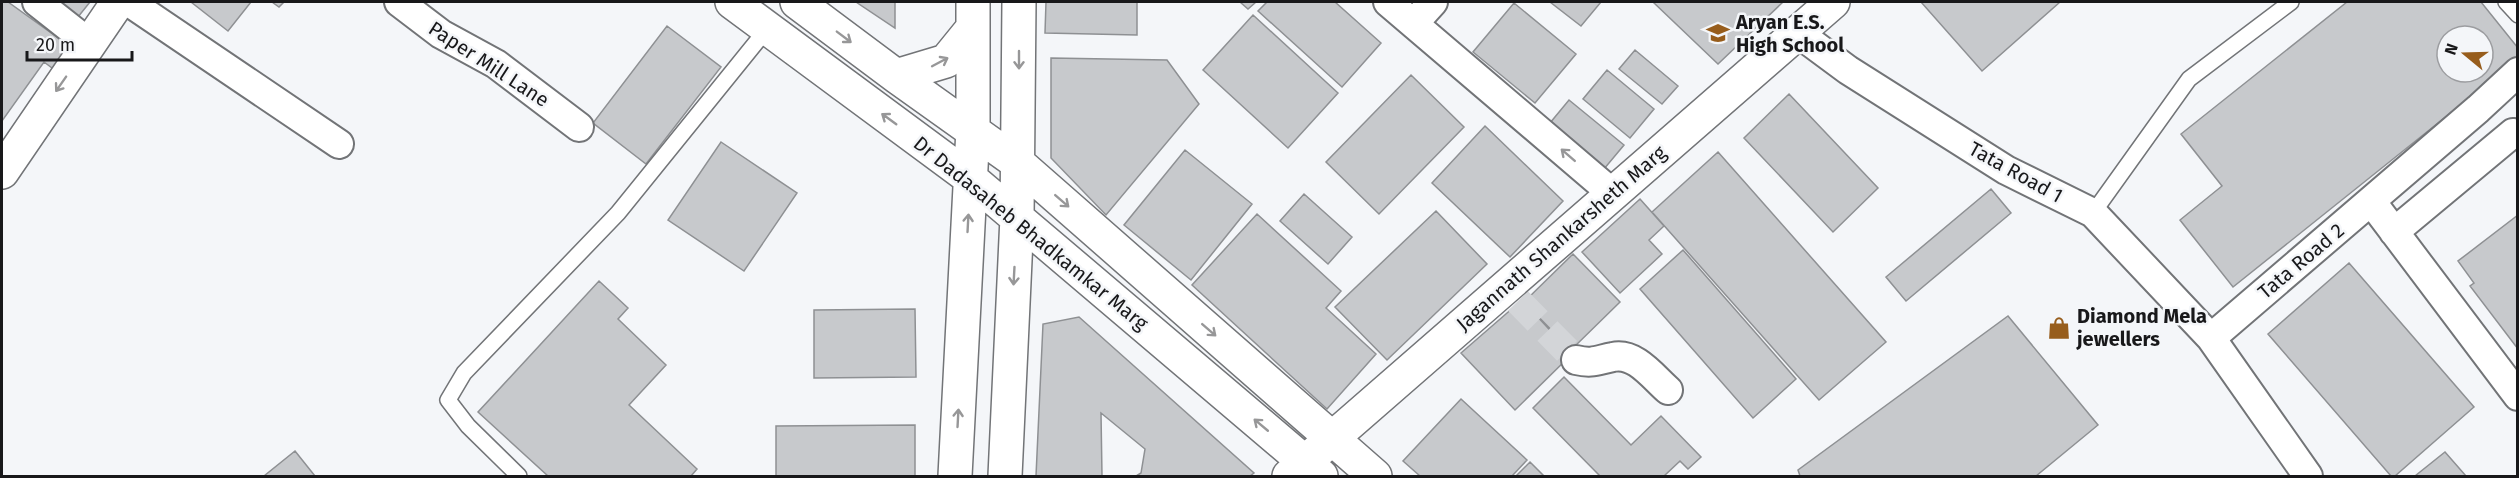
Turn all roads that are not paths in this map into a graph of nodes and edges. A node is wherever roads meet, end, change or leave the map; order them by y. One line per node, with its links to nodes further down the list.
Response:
1 (37, 2): 18 (street)
2 (118, 2): 18 (main road)
3 (129, 2): 25 (street)
4 (399, 2): 22 (street, Paper Mill Lane)
5 (732, 2): 16 (main road, Dr Dadasaheb Bhadkamkar Marg)
6 (797, 2): 20 (main road, Dr Dadasaheb Bhadkamkar Marg, one-way to 20)
7 (1019, 2): 26 (main road, one-way to 26)
8 (1388, 2): 15 (street)
9 (1433, 2): 15 (street)
10 (1833, 2): 17 (main road, Jagannath Shankarsheth Marg)
11 (2292, 2): 31 (lane)
12 (2506, 2): 13 (lane)
13 (2517, 15)
14 (973, 16): 20 (main road, one-way to 14); 23 (main road)
15 (1414, 24): 29 (street, one-way to 15)
16 (767, 29): 28 (main road, Dr Dadasaheb Bhadkamkar Marg, one-way to 16); 42 (lane)
17 (1798, 33): 29 (main road, Jagannath Shankarsheth Marg); 31 (street, Tata Road 1)
18 (89, 43): 27 (main road, one-way to 27)
19 (2517, 72): 21 (street, Tata Road 2)
20 (896, 76): 23 (main road, Dr Dadasaheb Bhadkamkar Marg)
21 (2478, 109): 24 (street); 30 (street, Tata Road 2)
22 (579, 127)
23 (973, 129): 26 (main road, Dr Dadasaheb Bhadkamkar Marg); 28 (main road)
24 (2515, 135): 33 (street)
25 (339, 144)
26 (1018, 162): 32 (main road); 34 (main road, Dr Dadasaheb Bhadkamkar Marg, one-way to 34)
27 (2, 172)
28 (970, 178): 32 (main road, Dr Dadasaheb Bhadkamkar Marg); 43 (main road, one-way to 28)
29 (1612, 193): 40 (main road, Jagannath Shankarsheth Marg)
30 (2372, 201): 33 (street); 36 (street, Tata Road 2)
31 (2093, 213): 36 (street, Tata Road 1)
32 (1017, 218): 35 (main road, Dr Dadasaheb Bhadkamkar Marg); 44 (main road, one-way to 44)
33 (2394, 232): 39 (street)
34 (1170, 296): 35 (main road); 40 (main road, Dr Dadasaheb Bhadkamkar Marg, one-way to 40)
35 (1144, 325): 41 (main road, Dr Dadasaheb Bhadkamkar Marg, one-way to 35)
36 (2211, 338): 46 (street)
37 (1576, 360): 38 (street)
38 (1668, 390)
39 (2517, 396)
40 (1333, 439): 41 (main road, Jagannath Shankarsheth Marg); 45 (main road, Dr Dadasaheb Bhadkamkar Marg)
41 (1305, 472)
42 (519, 477)
43 (955, 477)
44 (1005, 477)
45 (1375, 477)
46 (2308, 477)

